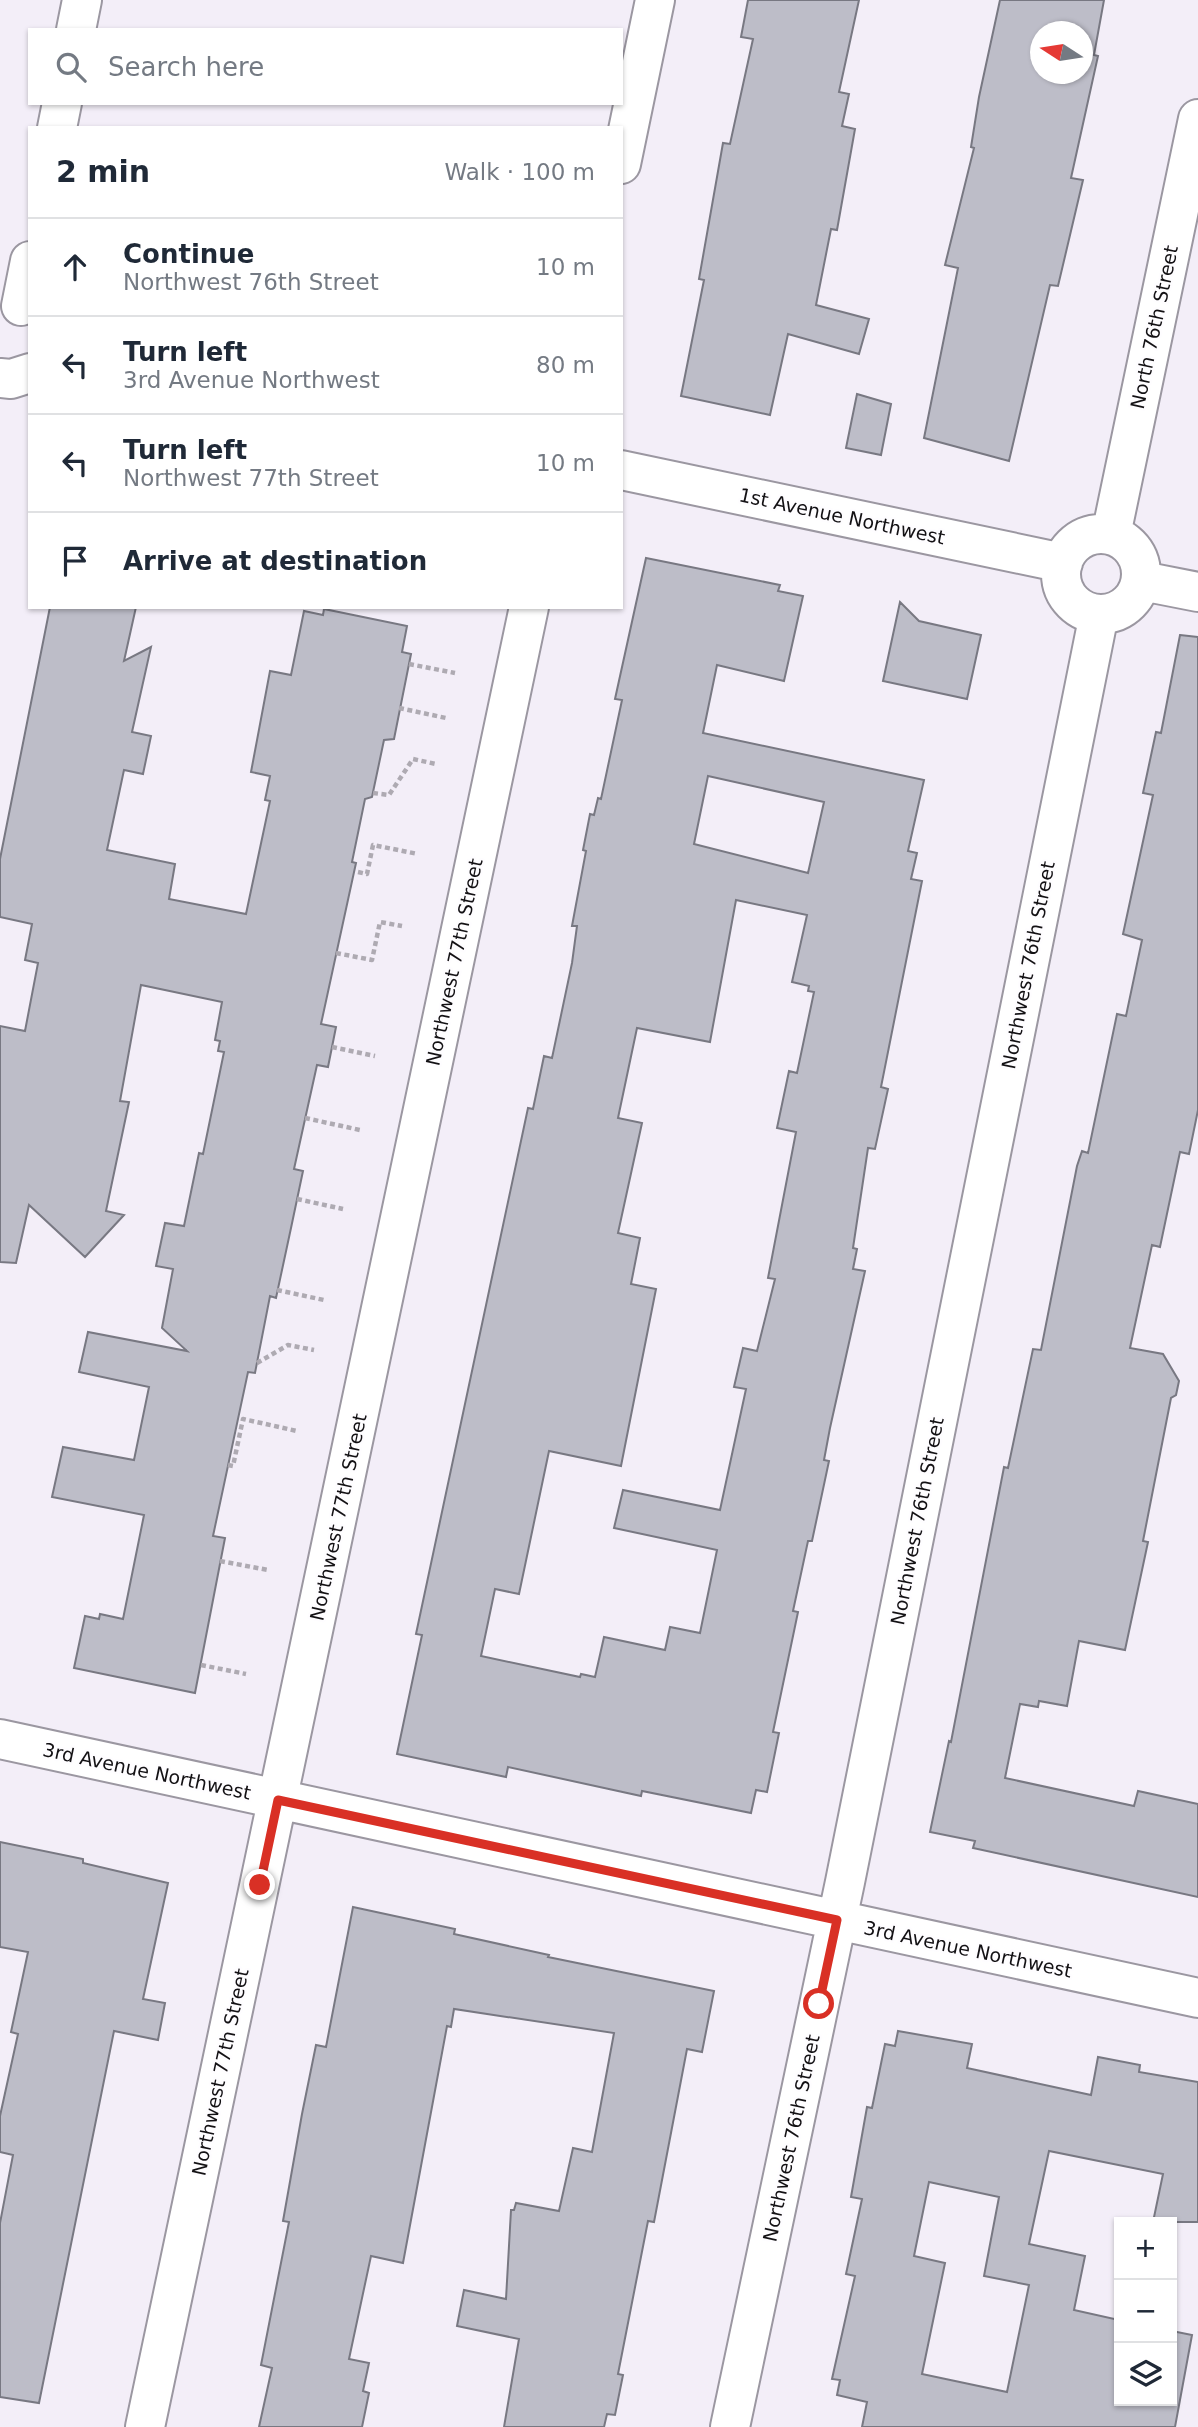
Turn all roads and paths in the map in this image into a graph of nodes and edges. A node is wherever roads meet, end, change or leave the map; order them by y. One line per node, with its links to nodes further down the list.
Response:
1 (82, 0): 3 (street)
2 (655, 0): 7 (street)
3 (76, 28)
4 (62, 105): 6 (street)
5 (1198, 120): 11 (street, North 76th Street)
6 (57, 126)
7 (623, 154)
8 (28, 268): 9 (street)
9 (17, 307)
10 (623, 470): 12 (street, 1st Avenue Northwest)
11 (1111, 535): 12 (street); 13 (street)
12 (1063, 563): 16 (street)
13 (1142, 581): 14 (street); 16 (street)
14 (1198, 592)
15 (529, 609): 44 (street, Northwest 77th Street)
16 (1098, 614): 45 (street, Northwest 76th Street)
17 (409, 664): 18 (path)
18 (455, 673)
19 (399, 708): 20 (path)
20 (446, 718)
21 (436, 764): 22 (path)
22 (373, 793)
23 (418, 854): 24 (path)
24 (358, 872)
25 (402, 926): 26 (path)
26 (337, 953)
27 (332, 1047): 28 (path)
28 (375, 1056)
29 (305, 1118): 30 (path)
30 (360, 1130)
31 (297, 1199): 32 (path)
32 (343, 1209)
33 (277, 1290): 34 (path)
34 (324, 1300)
35 (314, 1350): 36 (path)
36 (257, 1363)
37 (297, 1431): 38 (path)
38 (228, 1465)
39 (220, 1561): 40 (path)
40 (268, 1570)
41 (201, 1665): 42 (path)
42 (246, 1674)
43 (0, 1739): 44 (street, 3rd Avenue Northwest)
44 (278, 1800): 45 (street, 3rd Avenue Northwest); 47 (street, Northwest 77th Street)
45 (837, 1920): 46 (street, 3rd Avenue Northwest); 48 (street, Northwest 76th Street)
46 (1198, 1998)
47 (145, 2427)
48 (730, 2427)

